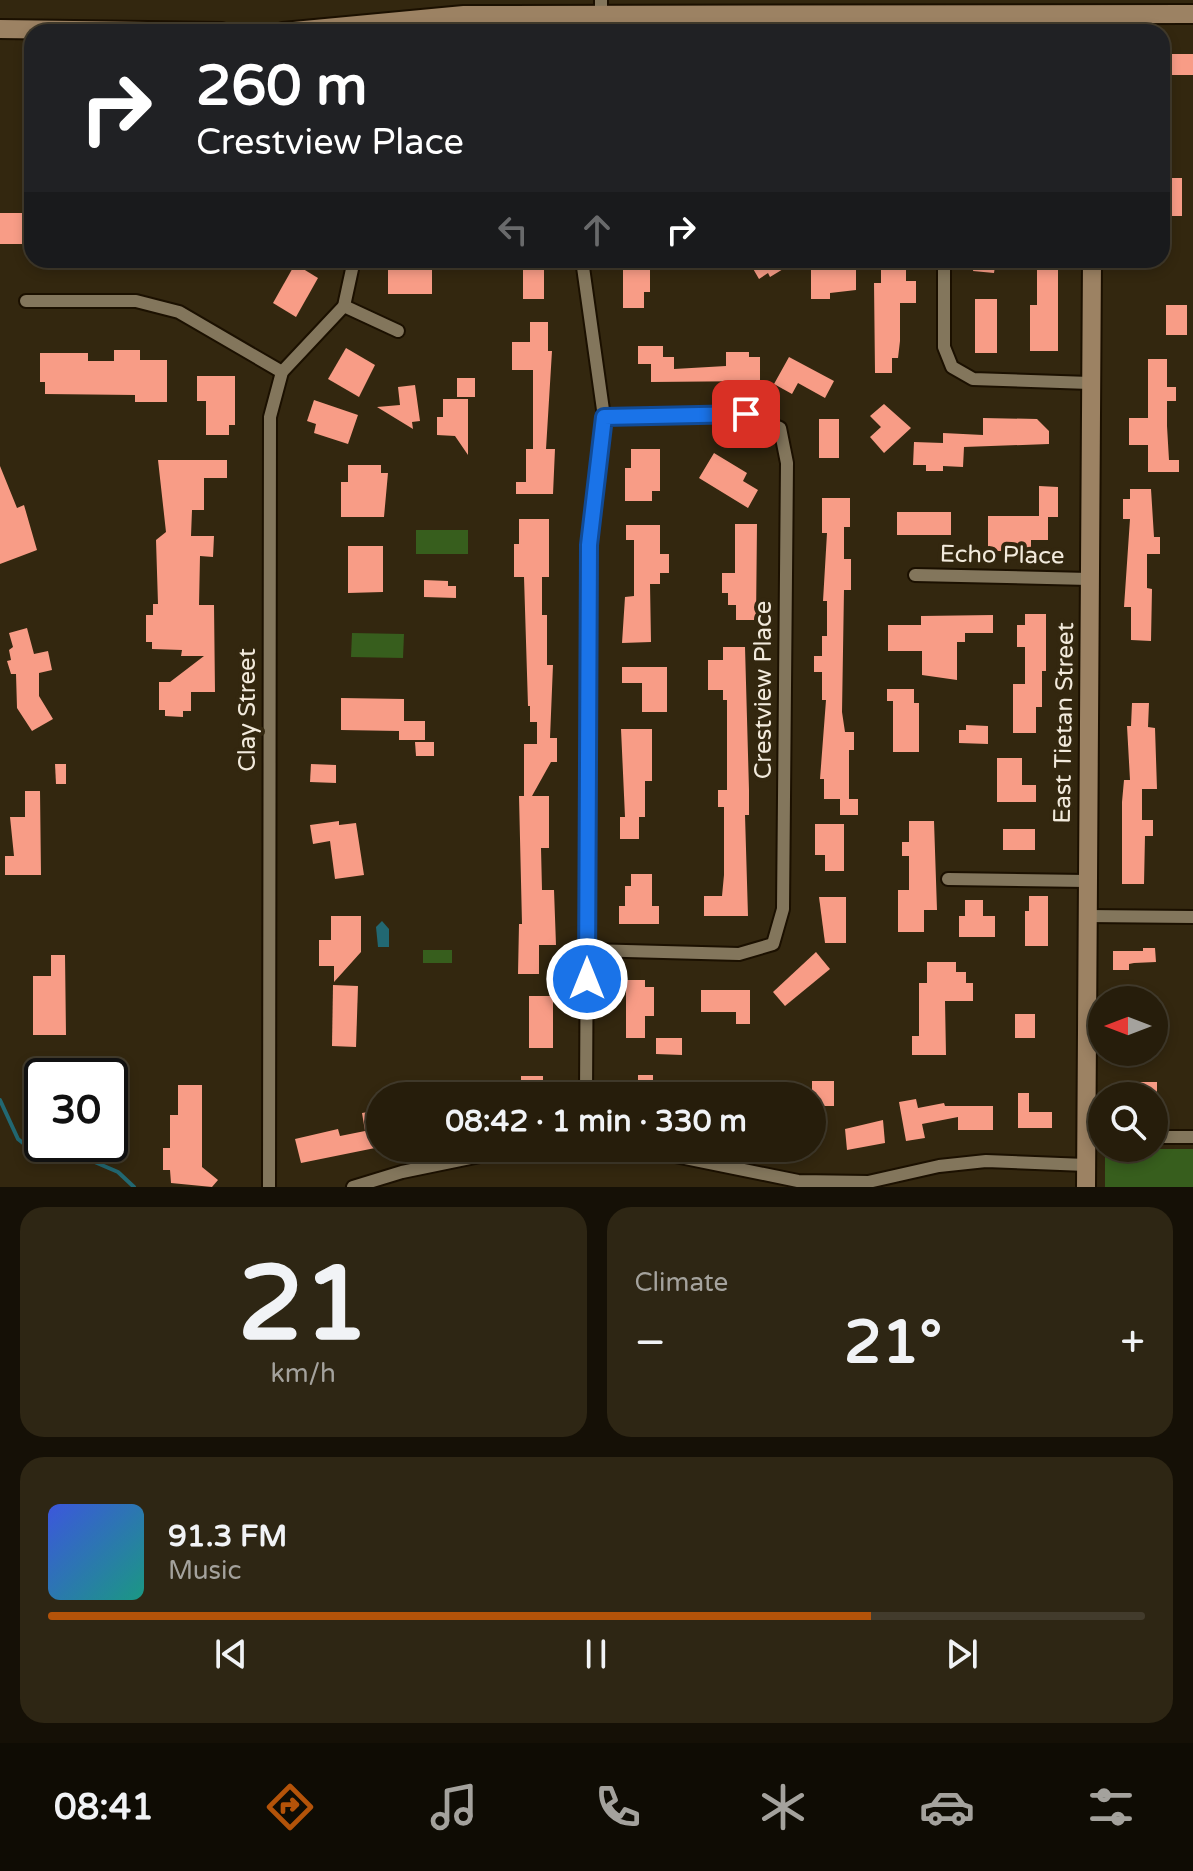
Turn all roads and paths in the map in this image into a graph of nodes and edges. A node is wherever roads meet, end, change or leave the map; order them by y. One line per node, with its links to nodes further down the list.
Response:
1 (601, 6): 2 (main road); 5 (main road)
2 (786, 12): 4 (main road); 6 (street)
3 (1193, 14): 4 (main road)
4 (1094, 23)
5 (392, 24)
6 (786, 24)
7 (0, 29): 8 (main road)
8 (24, 29)
9 (352, 268): 14 (street)
10 (583, 268): 18 (street)
11 (944, 268): 17 (street)
12 (1092, 268): 17 (main road, East Tietan Street)
13 (26, 301): 16 (street)
14 (344, 306): 15 (street); 16 (street, Clay Street)
15 (398, 331)
16 (282, 372): 34 (street, Clay Street)
17 (1090, 383): 20 (main road, East Tietan Street)
18 (604, 417): 25 (street); 25 (street, Crestview Place)
19 (915, 575): 20 (street, Echo Place)
20 (1089, 579): 22 (main road, East Tietan Street)
21 (948, 879): 22 (street)
22 (1086, 881): 23 (main road, East Tietan Street)
23 (1086, 916): 24 (street); 27 (main road, East Tietan Street)
24 (1193, 917)
25 (588, 950): 26 (street)
26 (586, 1082)
27 (1092, 1082)
28 (1168, 1137): 29 (street)
29 (1193, 1137)
30 (1088, 1158): 33 (main road, East Tietan Street)
31 (451, 1162): 35 (street)
32 (705, 1162): 33 (street)
33 (1086, 1165): 36 (main road, East Tietan Street)
34 (269, 1187)
35 (353, 1187)
36 (1086, 1187)

